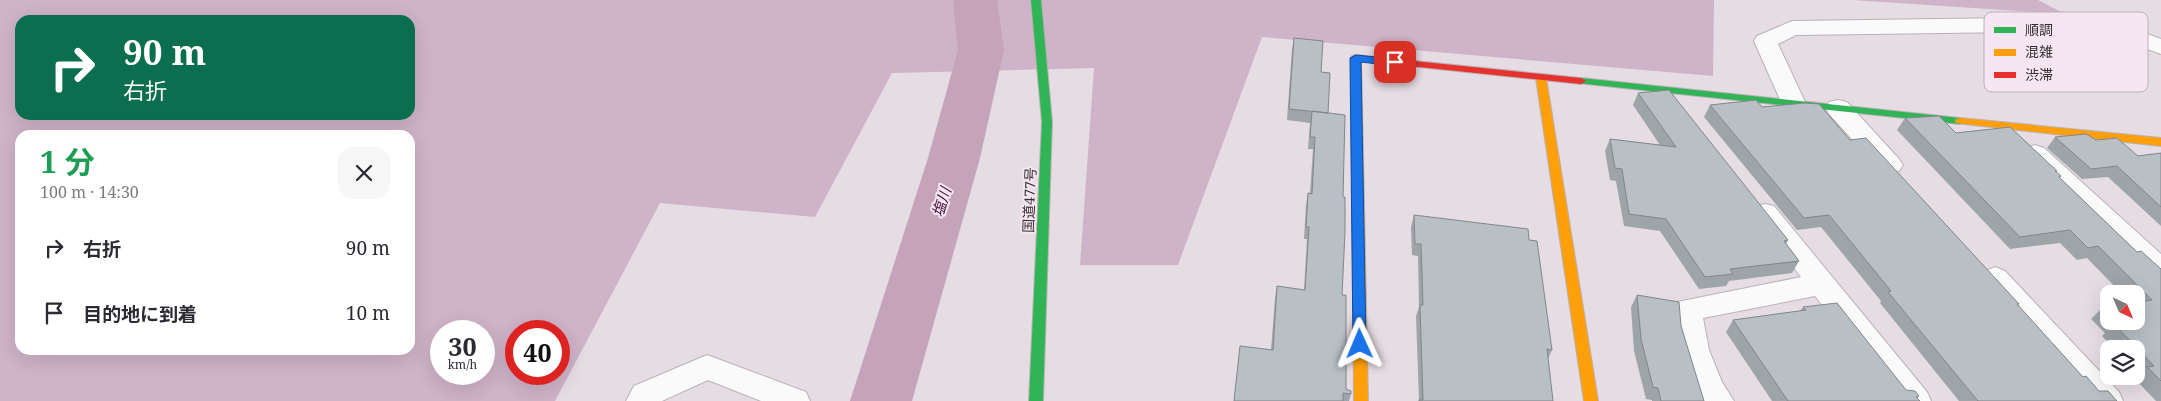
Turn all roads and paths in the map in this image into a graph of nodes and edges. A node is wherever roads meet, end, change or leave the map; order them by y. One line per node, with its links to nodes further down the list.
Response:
1 (1036, 0): 19 (main road, 国道477号)
2 (1984, 26): 7 (street)
3 (2148, 42): 4 (street)
4 (2161, 47)
5 (1541, 78): 6 (main road); 20 (main road); 21 (main road)
6 (1668, 91): 7 (main road); 9 (street)
7 (1794, 104): 8 (main road)
8 (1838, 108): 10 (main road); 12 (street)
9 (1687, 114)
10 (2005, 126): 11 (main road); 15 (street)
11 (2161, 142)
12 (1906, 182)
13 (1748, 191): 16 (street)
14 (1980, 262): 24 (street)
15 (2161, 270)
16 (1821, 284): 22 (street); 23 (street)
17 (641, 401): 18 (street)
18 (795, 401)
19 (1036, 401)
20 (1361, 401)
21 (1591, 401)
22 (1719, 401)
23 (1916, 401)
24 (2108, 401)

